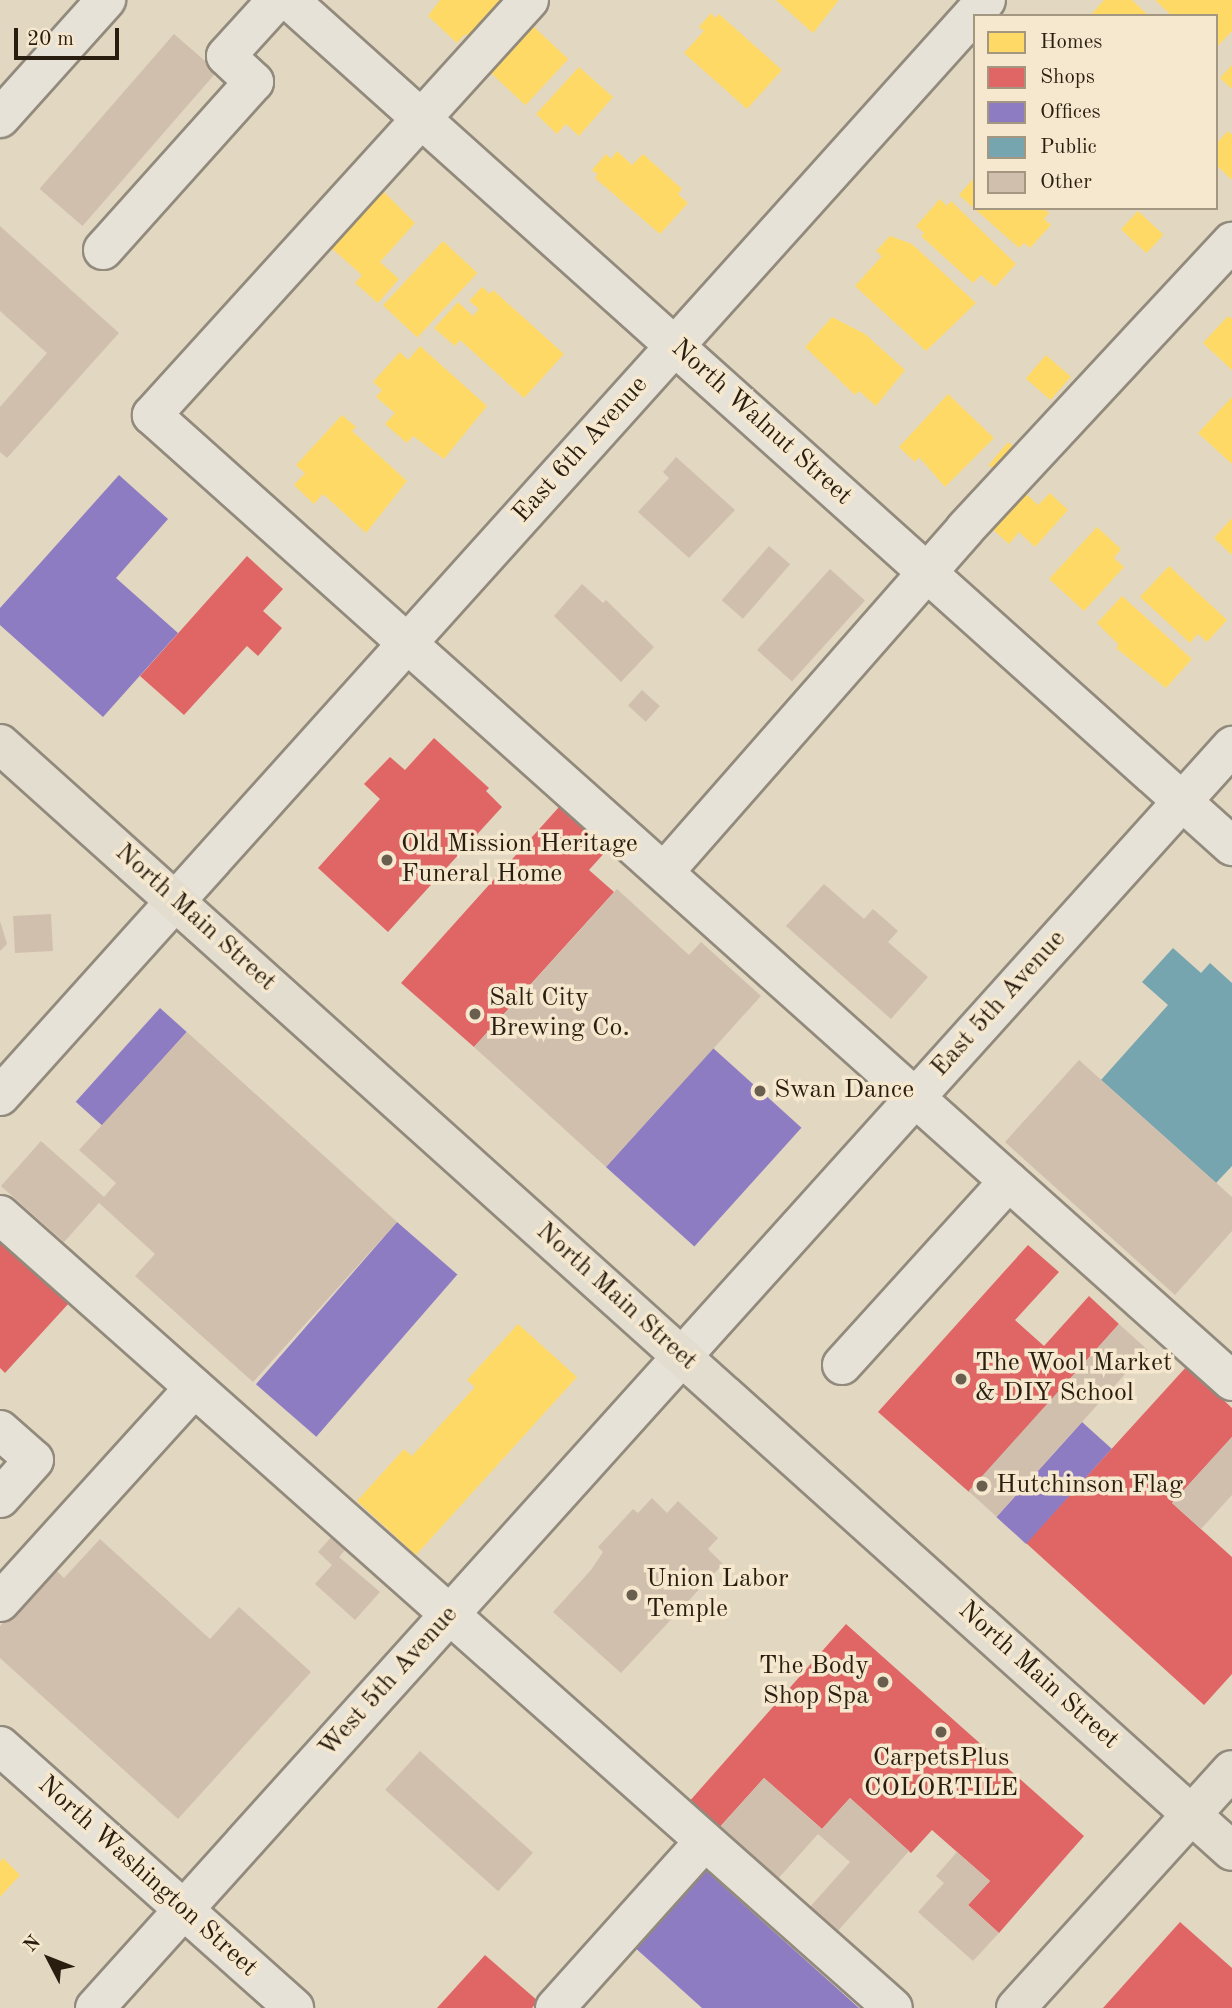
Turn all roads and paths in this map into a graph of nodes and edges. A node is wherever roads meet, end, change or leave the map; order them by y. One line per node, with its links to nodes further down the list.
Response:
1 (106, 0): 8 (street)
2 (277, 0): 11 (street)
3 (289, 0): 9 (street, North Walnut Street)
4 (529, 0): 9 (street)
5 (986, 0): 6 (street, East 6th Avenue)
6 (973, 14)
7 (973, 14): 12 (street, East 6th Avenue)
8 (0, 118)
9 (421, 119): 12 (street, North Walnut Street); 14 (street)
10 (1232, 242): 13 (street)
11 (103, 250)
12 (674, 345): 13 (street, North Walnut Street); 14 (street, East 6th Avenue)
13 (928, 573): 17 (street, North Walnut Street); 19 (street)
14 (407, 643): 19 (street); 20 (street, East 6th Avenue)
15 (0, 744): 20 (main road, North Main Street)
16 (1232, 746): 17 (street, East 5th Avenue)
17 (1182, 801): 18 (street, North Walnut Street); 22 (street, East 5th Avenue)
18 (1232, 846)
19 (664, 872): 22 (street)
20 (176, 901): 21 (street, East 6th Avenue); 25 (main road, North Main Street)
21 (0, 1096)
22 (914, 1097): 23 (street); 25 (street, East 5th Avenue)
23 (1009, 1181): 26 (street); 27 (street)
24 (0, 1215): 28 (street)
25 (682, 1356): 32 (street, West 5th Avenue); 35 (main road, North Main Street)
26 (842, 1365)
27 (1232, 1381)
28 (194, 1388): 31 (street); 32 (street)
29 (0, 1430): 30 (street)
30 (0, 1498)
31 (0, 1602)
32 (449, 1615): 36 (street); 38 (street, West 5th Avenue)
33 (0, 1746): 38 (street, North Washington Street)
34 (1232, 1770): 35 (main road)
35 (1192, 1815): 37 (main road, North Main Street); 43 (main road)
36 (705, 1841): 41 (street); 42 (street)
37 (1232, 1851)
38 (184, 1909): 39 (street, West 5th Avenue); 40 (street, North Washington Street)
39 (95, 2008)
40 (295, 2008)
41 (555, 2008)
42 (893, 2008)
43 (1016, 2008)

